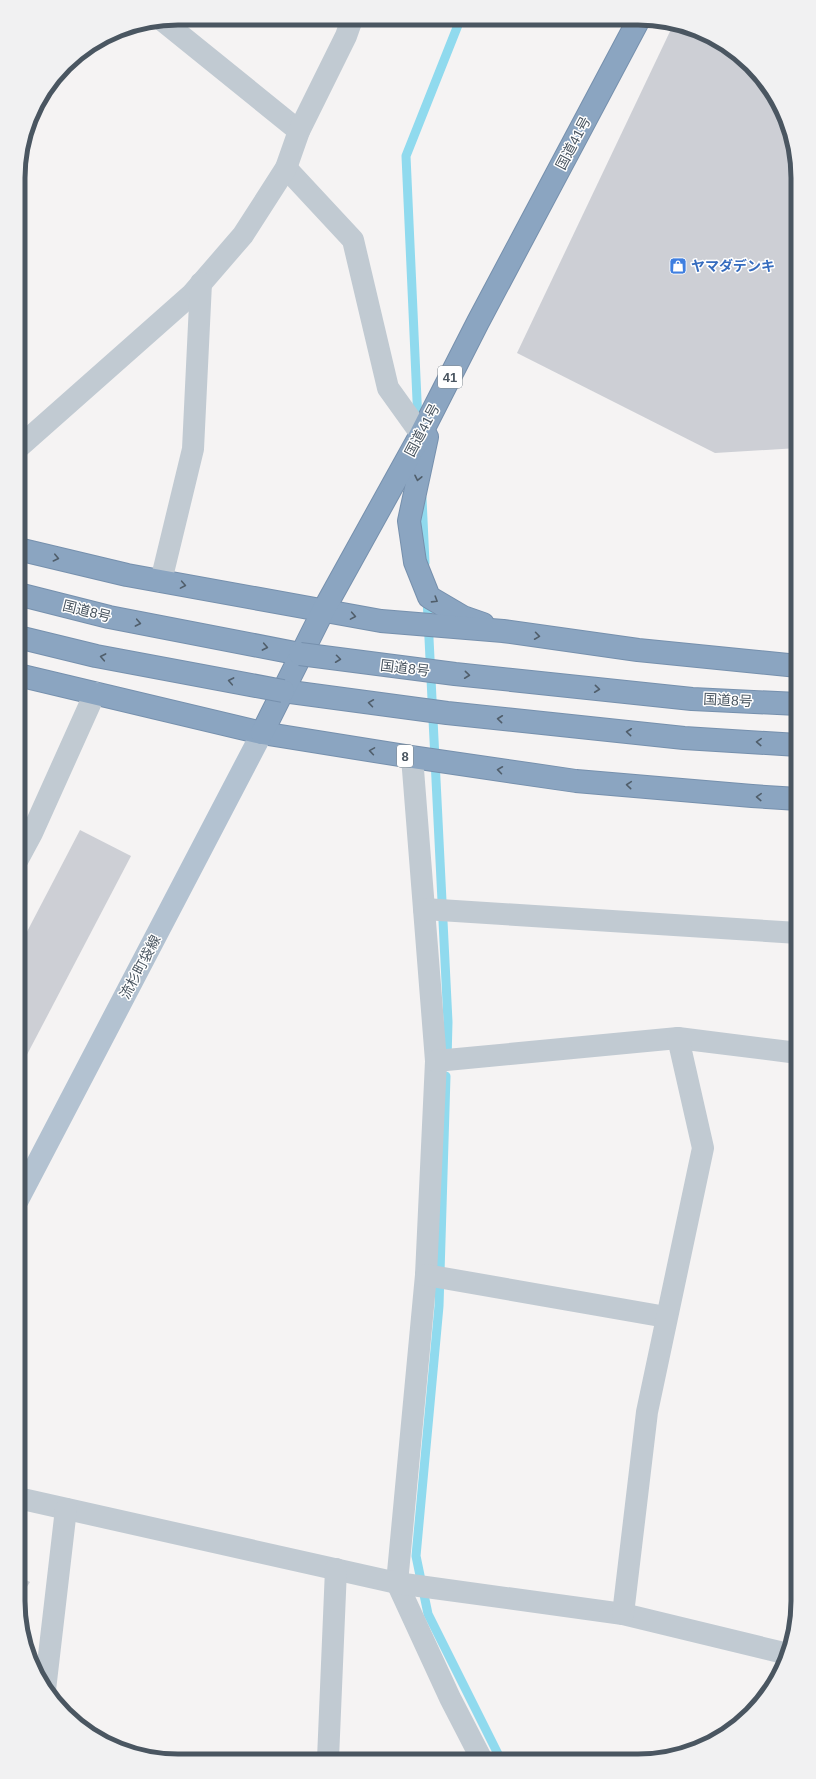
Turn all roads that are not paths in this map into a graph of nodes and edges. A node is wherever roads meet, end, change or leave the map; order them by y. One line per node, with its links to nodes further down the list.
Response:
1 (168, 25): 4 (street)
2 (350, 25): 4 (street)
3 (636, 25): 7 (highway, 国道41号 / 41)
4 (299, 131): 5 (street)
5 (286, 168): 6 (street); 8 (street)
6 (201, 283): 9 (street); 11 (street)
7 (432, 412): 8 (highway, 国道41号 / 41); 14 (highway, one-way to 14)
8 (421, 434): 13 (highway, 国道41号 / 41)
9 (25, 442)
10 (25, 551): 11 (highway, one-way to 11)
11 (160, 581): 13 (highway, one-way to 13)
12 (25, 596): 19 (highway, 国道8号, one-way to 19, bridge)
13 (323, 611): 14 (highway, one-way to 14); 20 (highway, 国道41号 / 41)
14 (503, 631): 16 (highway, one-way to 16)
15 (25, 639): 21 (highway, one-way to 15, bridge)
16 (791, 665)
17 (25, 677): 18 (highway, 8)
18 (95, 693): 20 (highway, 8); 24 (street)
19 (791, 704)
20 (262, 733): 22 (highway, 8, one-way to 20); 30 (main road, 流杉町袋線)
21 (791, 744)
22 (412, 757): 23 (highway, 8, one-way to 22); 25 (street)
23 (791, 799)
24 (25, 832)
25 (424, 909): 26 (street); 29 (street)
26 (791, 933)
27 (678, 1038): 28 (street); 29 (street); 32 (street)
28 (791, 1052)
29 (436, 1061): 31 (street)
30 (25, 1187)
31 (426, 1275): 32 (street); 36 (street)
32 (666, 1317): 37 (street)
33 (25, 1500): 34 (street)
34 (66, 1509): 35 (street); 39 (street)
35 (336, 1569): 36 (street); 40 (street)
36 (396, 1583): 37 (street); 41 (street)
37 (623, 1614): 38 (street)
38 (782, 1653)
39 (46, 1678)
40 (328, 1754)
41 (479, 1754)

